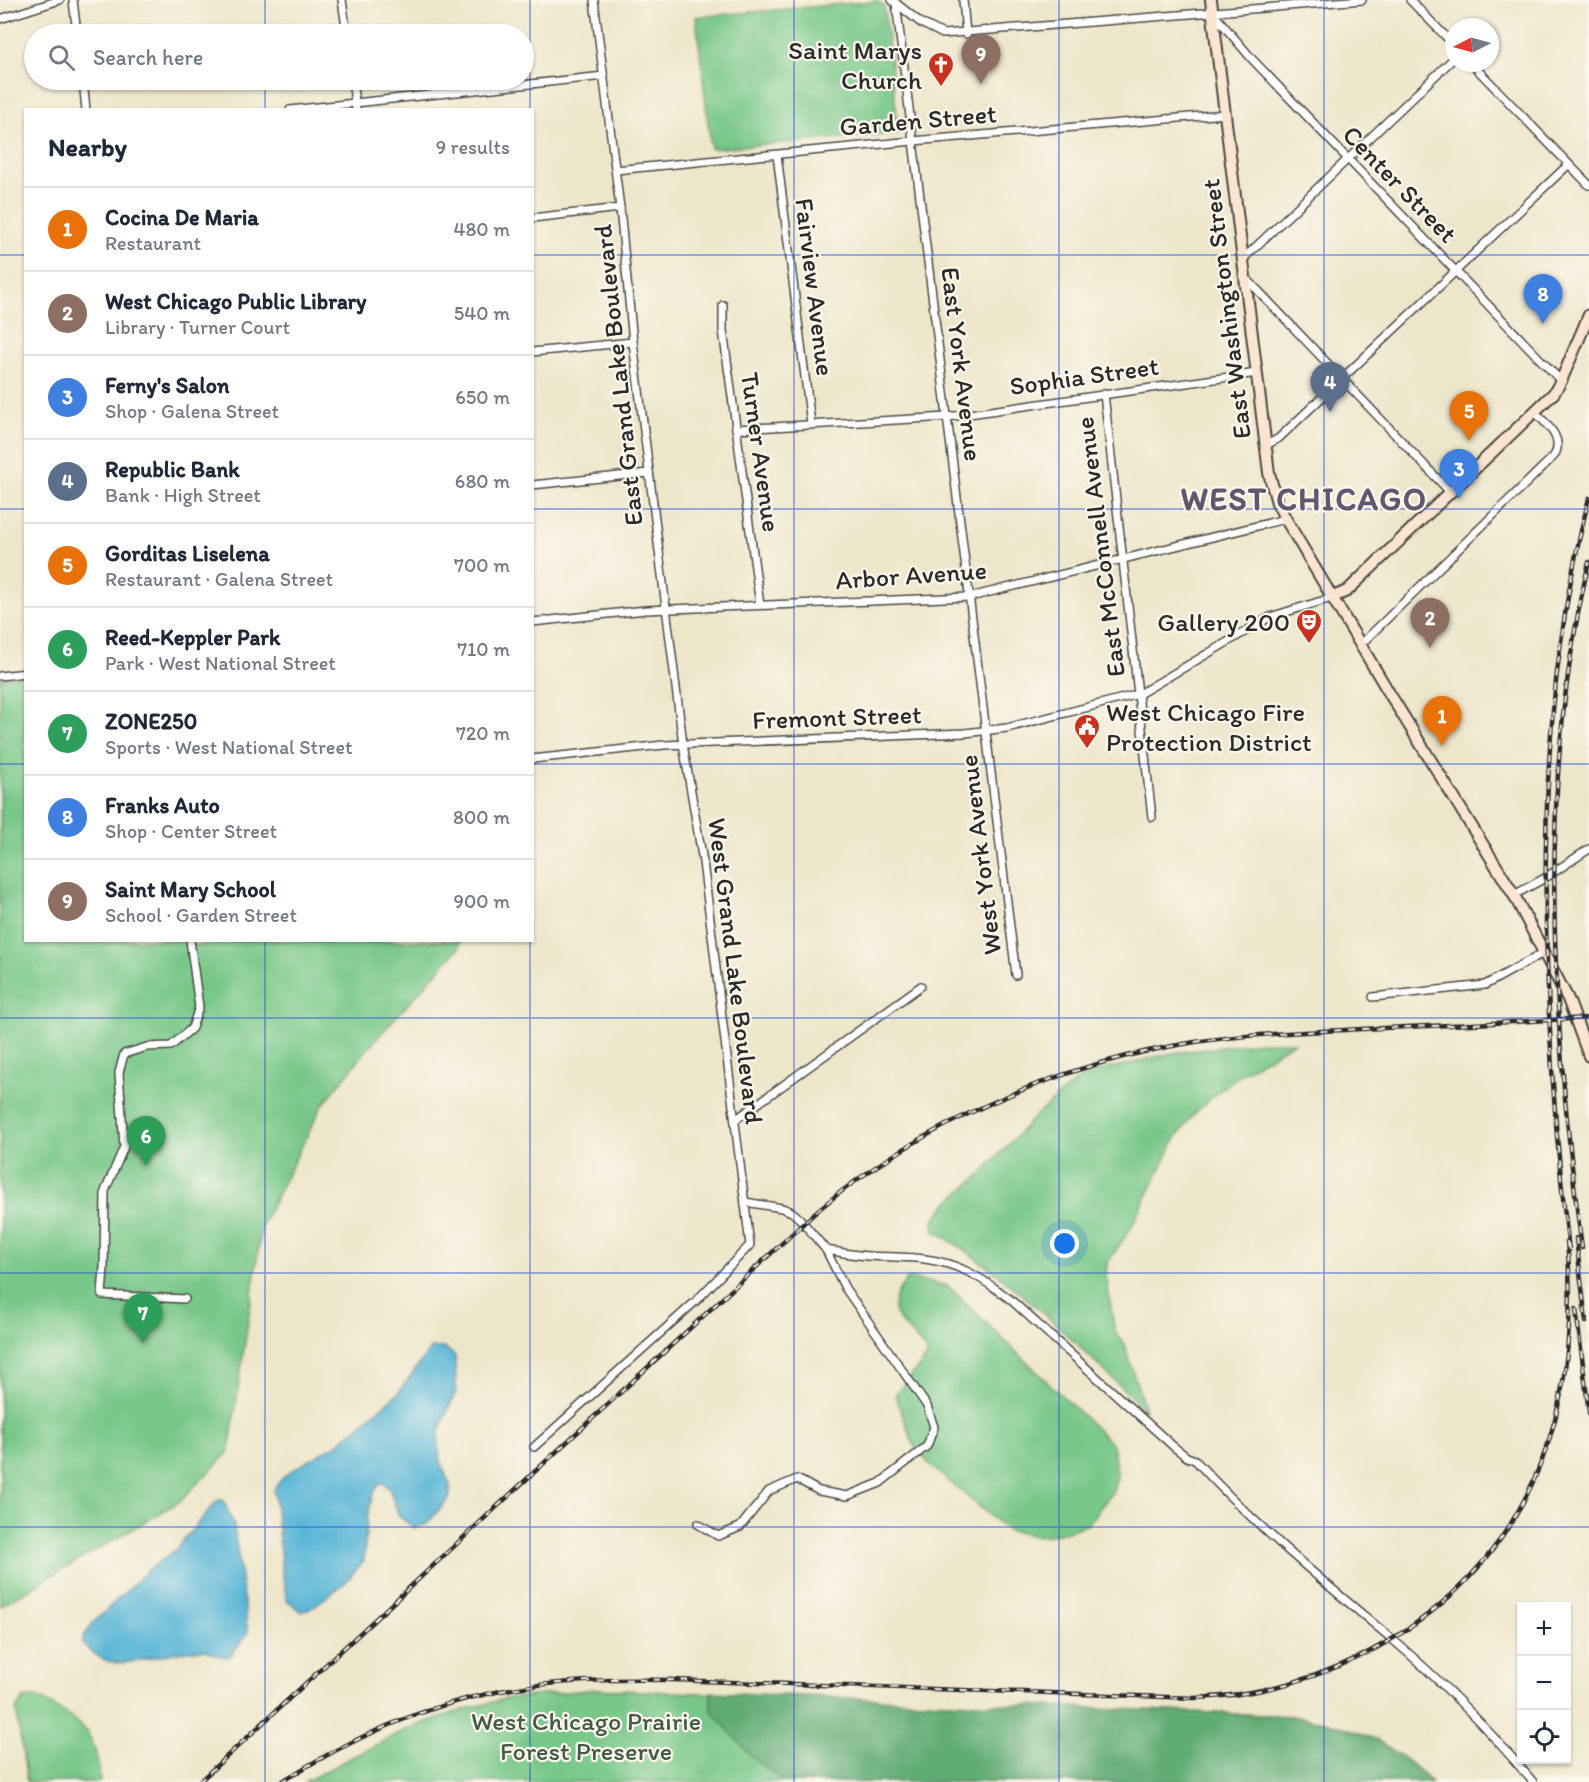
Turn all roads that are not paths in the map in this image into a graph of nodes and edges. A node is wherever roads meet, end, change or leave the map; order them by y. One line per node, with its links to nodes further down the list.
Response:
1 (60, 0): 12 (street)
2 (73, 0): 13 (street)
3 (342, 0): 14 (street)
4 (594, 0): 19 (street, East Grand Lake Boulevard)
5 (963, 0): 15 (street)
6 (1211, 0): 11 (main road, East Washington Street)
7 (1357, 0): 8 (street); 11 (street)
8 (1362, 0)
9 (1410, 0): 16 (street)
10 (894, 2): 15 (street); 28 (street, East York Avenue)
11 (1213, 12): 15 (street); 27 (main road, East Washington Street); 30 (street, Center Street)
12 (0, 20)
13 (76, 24)
14 (345, 24)
15 (966, 34)
16 (1445, 36)
17 (1445, 67): 30 (street)
18 (1480, 72): 31 (street)
19 (604, 76): 20 (street); 32 (street, East Grand Lake Boulevard)
20 (534, 84)
21 (84, 90): 25 (street)
22 (354, 90): 24 (street)
23 (488, 90): 24 (street)
24 (356, 106): 26 (street)
25 (86, 108)
26 (323, 108)
27 (1225, 114): 28 (street, Garden Street); 36 (main road, East Washington Street)
28 (913, 141): 29 (street, Garden Street); 48 (street, East York Avenue)
29 (777, 155): 32 (street, Garden Street); 49 (street, Fairview Avenue)
30 (1348, 159): 36 (street); 37 (street, Center Street)
31 (1568, 165): 33 (street); 37 (street)
32 (615, 170): 34 (street, East Grand Lake Boulevard)
33 (1589, 185)
34 (620, 208): 35 (street); 41 (street, East Grand Lake Boulevard)
35 (534, 218)
36 (1243, 259): 38 (main road, East Washington Street)
37 (1454, 271): 44 (street); 45 (street, Center Street)
38 (1246, 278): 43 (main road, East Washington Street); 44 (street)
39 (723, 304): 50 (street, Turner Avenue)
40 (1589, 315): 45 (main road)
41 (633, 342): 42 (street); 52 (street, East Grand Lake Boulevard)
42 (534, 352)
43 (1257, 374): 46 (street, Sophia Street); 51 (main road, East Washington Street)
44 (1342, 379): 51 (street); 54 (street)
45 (1561, 381): 47 (main road)
46 (1104, 394): 48 (street, Sophia Street); 56 (street, East McConnell Avenue)
47 (1534, 411): 54 (main road); 62 (street)
48 (948, 417): 49 (street, Sophia Street); 57 (street, East York Avenue)
49 (811, 424): 50 (street, Sophia Street)
50 (736, 429): 59 (street, Turner Avenue)
51 (1266, 446): 55 (main road, East Washington Street)
52 (649, 473): 53 (street); 60 (street, East Grand Lake Boulevard)
53 (534, 485)
54 (1451, 493): 58 (main road)
55 (1285, 519): 56 (street, Arbor Avenue); 58 (main road, East Washington Street)
56 (1122, 559): 57 (street, Arbor Avenue); 65 (street, East McConnell Avenue)
57 (970, 597): 59 (street, Arbor Avenue); 66 (street, East York Avenue)
58 (1331, 598): 62 (main road, East Washington Street); 65 (street, Fremont Street)
59 (760, 605): 60 (street, Arbor Avenue)
60 (666, 609): 61 (street, Arbor Avenue); 67 (street, East Grand Lake Boulevard)
61 (534, 622)
62 (1360, 645): 71 (main road, East Washington Street)
63 (24, 673): 64 (street)
64 (0, 676)
65 (1139, 694): 66 (street, Fremont Street); 69 (street, East McConnell Avenue)
66 (986, 730): 67 (street, Fremont Street); 74 (street, West York Avenue)
67 (683, 744): 68 (street, Fremont Street); 78 (street, West Grand Lake Boulevard)
68 (534, 759)
69 (1152, 817)
70 (1589, 849): 71 (street)
71 (1514, 895): 73 (main road, East Washington Street)
72 (190, 942): 81 (street)
73 (1543, 953): 76 (street); 77 (main road, East Washington Street)
74 (1016, 975)
75 (921, 986): 78 (street)
76 (1372, 997)
77 (1589, 1056)
78 (735, 1120): 79 (street, West Grand Lake Boulevard)
79 (745, 1202): 80 (street); 82 (street, West Grand Lake Boulevard)
80 (826, 1250): 83 (street); 84 (street)
81 (185, 1299)
82 (534, 1446)
83 (699, 1524)
84 (1533, 1782)

